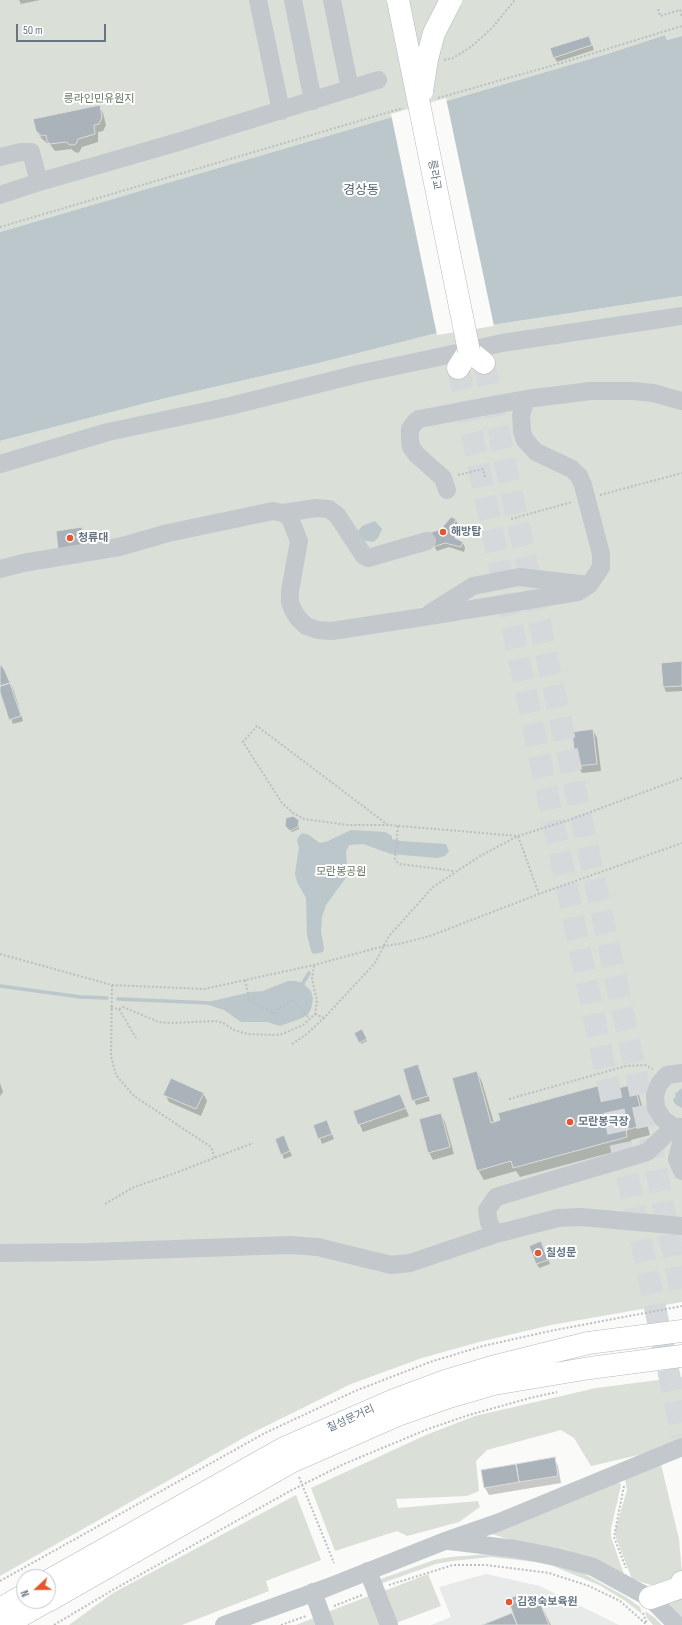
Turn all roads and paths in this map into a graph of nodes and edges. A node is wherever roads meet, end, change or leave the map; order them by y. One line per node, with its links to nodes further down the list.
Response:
1 (258, 0): 15 (street)
2 (293, 0): 13 (street)
3 (332, 0): 12 (street)
4 (398, 0): 14 (main road, 릉라교, bridge)
5 (451, 0): 14 (main road, bridge)
6 (515, 0): 10 (path)
7 (658, 9): 8 (path)
8 (682, 17)
9 (682, 26): 14 (path)
10 (438, 62)
11 (378, 80): 12 (street)
12 (350, 89): 13 (street)
13 (313, 101): 15 (street)
14 (422, 103): 19 (path); 21 (main road, 릉라교, bridge)
15 (280, 111): 17 (street)
16 (0, 157): 17 (street)
17 (39, 182): 18 (street)
18 (0, 195)
19 (0, 227)
20 (682, 316): 24 (street)
21 (470, 360)
22 (526, 399): 23 (street); 27 (street); 34 (street)
23 (682, 401)
24 (0, 464)
25 (682, 473): 28 (path)
26 (485, 477): 27 (path)
27 (445, 484)
28 (598, 495)
29 (575, 501): 31 (path)
30 (283, 513): 32 (street); 33 (street); 35 (street)
31 (511, 519)
32 (427, 541)
33 (0, 569)
34 (589, 585): 35 (street); 35 (street)
35 (423, 617)
36 (682, 778): 39 (path)
37 (388, 825): 37 (path); 38 (path)
38 (398, 826): 39 (path); 41 (path)
39 (518, 836): 41 (path); 42 (path)
40 (682, 844): 42 (path)
41 (456, 871): 43 (path)
42 (539, 894): 43 (path)
43 (384, 946): 45 (path); 52 (path)
44 (0, 954): 47 (path)
45 (314, 965): 46 (path); 50 (path)
46 (245, 980): 47 (path); 51 (path)
47 (112, 985): 48 (path)
48 (111, 1008): 49 (path); 59 (path)
49 (119, 1010): 51 (path); 53 (path)
50 (315, 1014): 51 (path); 52 (path)
51 (309, 1018)
52 (324, 1018): 54 (path)
53 (136, 1038)
54 (292, 1044)
55 (675, 1074): 56 (path); 57 (street)
56 (509, 1099)
57 (679, 1131): 60 (street); 63 (street)
58 (253, 1143): 59 (path)
59 (215, 1158): 61 (path)
60 (682, 1171)
61 (105, 1204)
62 (682, 1226): 63 (street)
63 (496, 1234): 64 (street)
64 (0, 1253)
65 (682, 1331): 70 (main road, 칠성문거리)
66 (682, 1356): 70 (main road, 칠성문거리)
67 (558, 1392): 72 (path)
68 (275, 1428): 70 (path)
69 (682, 1447): 71 (street)
70 (288, 1455): 72 (path); 76 (main road, 칠성문거리); 81 (main road, 칠성문거리)
71 (621, 1473): 73 (street); 80 (path)
72 (302, 1484): 74 (path); 87 (path)
73 (445, 1541): 75 (street); 80 (street)
74 (334, 1563)
75 (368, 1571): 78 (street); 79 (street)
76 (56, 1577)
77 (682, 1582): 80 (main road)
78 (376, 1590): 85 (path); 90 (street); 91 (path)
79 (313, 1592): 85 (street); 88 (street)
80 (642, 1593): 91 (path); 92 (street)
81 (56, 1596)
82 (16, 1600): 83 (main road)
83 (0, 1609)
84 (34, 1609): 86 (main road, 칠성문거리)
85 (323, 1618): 89 (path)
86 (5, 1625)
87 (54, 1625)
88 (224, 1625)
89 (281, 1625)
90 (389, 1625)
91 (647, 1625)
92 (677, 1625)

